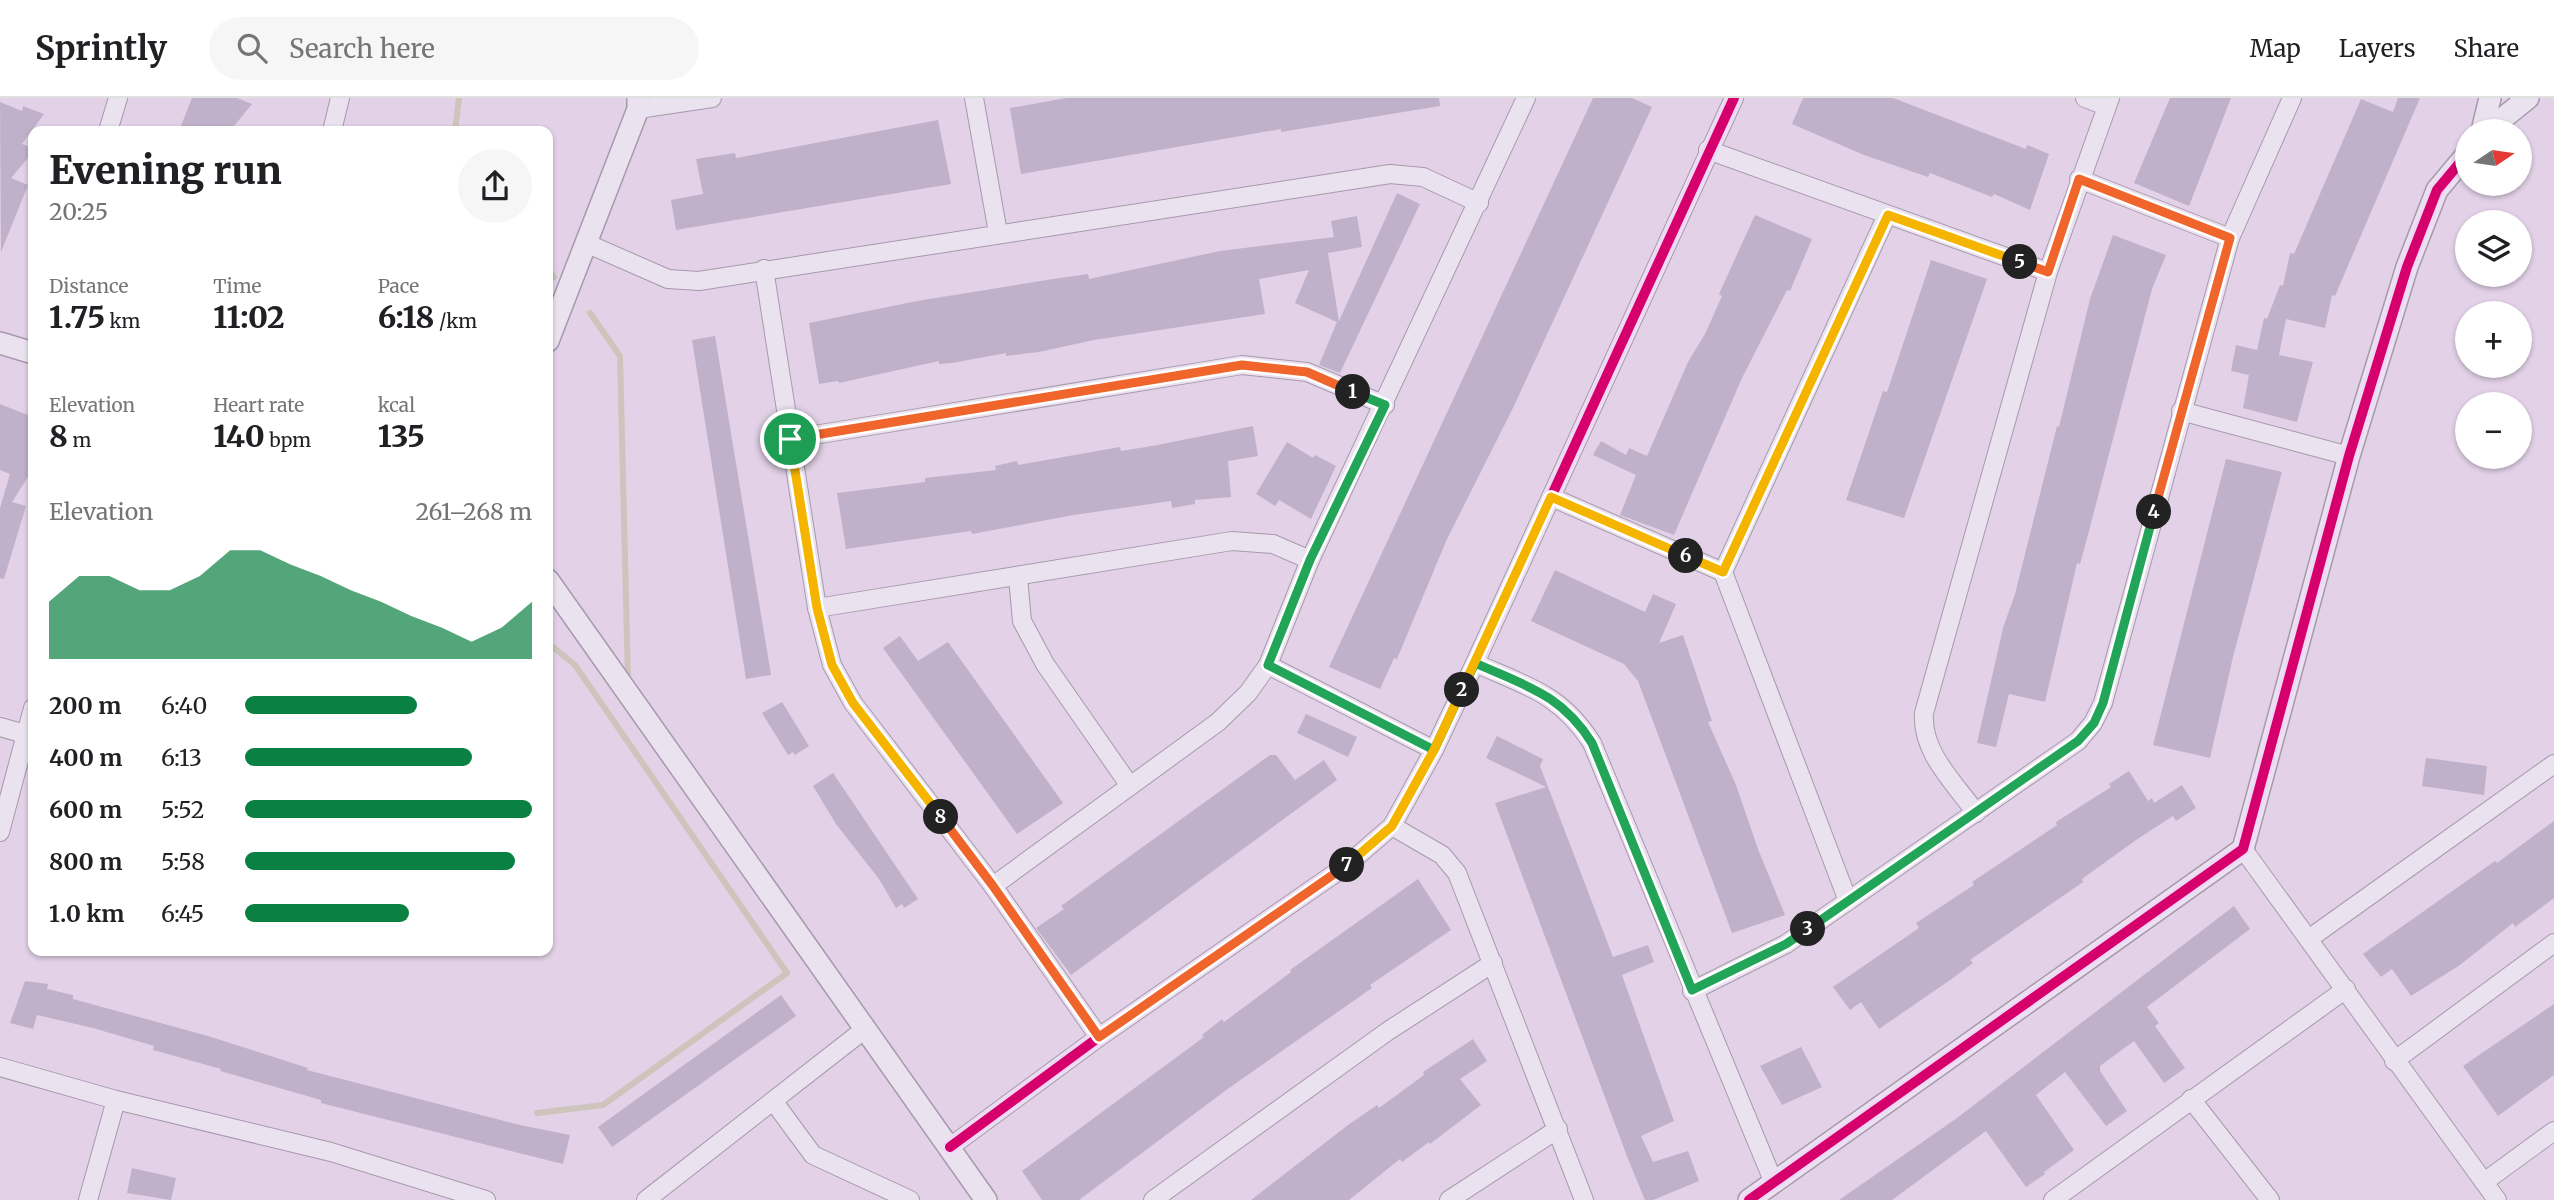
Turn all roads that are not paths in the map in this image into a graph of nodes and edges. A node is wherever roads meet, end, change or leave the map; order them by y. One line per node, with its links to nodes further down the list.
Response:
1 (118, 98): 15 (street)
2 (340, 98): 16 (street)
3 (712, 98): 12 (street)
4 (974, 98): 22 (street)
5 (1526, 98): 20 (street)
6 (1734, 98): 17 (street)
7 (2085, 98): 11 (street)
8 (2292, 98): 23 (street)
9 (2490, 98): 13 (street)
10 (2528, 98): 14 (street)
11 (2108, 102): 19 (street)
12 (638, 103): 24 (street)
13 (2486, 119)
14 (2500, 119)
15 (110, 126)
16 (333, 126)
17 (1708, 150): 21 (street); 34 (street)
18 (2455, 169): 33 (street)
19 (2079, 179): 23 (street); 26 (street)
20 (1479, 203): 22 (street); 30 (street)
21 (1888, 215): 26 (street); 36 (street)
22 (998, 233): 25 (street)
23 (2230, 238): 31 (street)
24 (588, 244): 25 (street); 27 (street)
25 (764, 269): 32 (street)
26 (2048, 272): 48 (street)
27 (553, 329)
28 (0, 343): 29 (street)
29 (28, 351)
30 (1385, 405): 32 (street); 35 (street)
31 (2181, 411): 33 (street); 48 (street)
32 (790, 439): 39 (street)
33 (2349, 456): 51 (street)
34 (1551, 497): 36 (street); 40 (street)
35 (1310, 560): 37 (street); 41 (street)
36 (1723, 572): 53 (street)
37 (1018, 578): 39 (street); 47 (street)
38 (553, 587): 59 (street)
39 (817, 608): 52 (street)
40 (1475, 663): 45 (street); 58 (street)
41 (1268, 665): 45 (street); 47 (street)
42 (0, 727): 44 (street)
43 (28, 727): 44 (street)
44 (26, 734): 50 (street)
45 (1434, 750): 49 (street)
46 (2554, 764): 54 (street)
47 (1130, 786): 52 (street)
48 (1976, 813): 53 (street)
49 (1392, 826): 56 (street); 60 (street)
50 (0, 832)
51 (2243, 849): 54 (street); 70 (street)
52 (993, 886): 60 (street)
53 (1848, 901): 58 (street)
54 (2310, 938): 57 (street)
55 (2554, 943): 61 (street)
56 (1493, 963): 66 (street); 76 (street)
57 (2346, 989): 61 (street); 63 (street)
58 (1692, 990): 70 (street)
59 (865, 1029): 65 (street); 68 (street)
60 (1099, 1037): 68 (street)
61 (2394, 1061): 69 (street)
62 (0, 1067): 64 (street)
63 (2191, 1099): 80 (street); 81 (street)
64 (116, 1100): 71 (street); 72 (street)
65 (774, 1102): 73 (street); 74 (street)
66 (1558, 1129): 77 (street); 78 (street)
67 (2554, 1131): 69 (street)
68 (950, 1147): 75 (street)
69 (2484, 1182): 82 (street)
70 (1774, 1183): 79 (street)
71 (88, 1200)
72 (486, 1200)
73 (646, 1200)
74 (910, 1200)
75 (986, 1200)
76 (1153, 1200)
77 (1449, 1200)
78 (1584, 1200)
79 (1749, 1200)
80 (2053, 1200)
81 (2270, 1200)
82 (2497, 1200)

